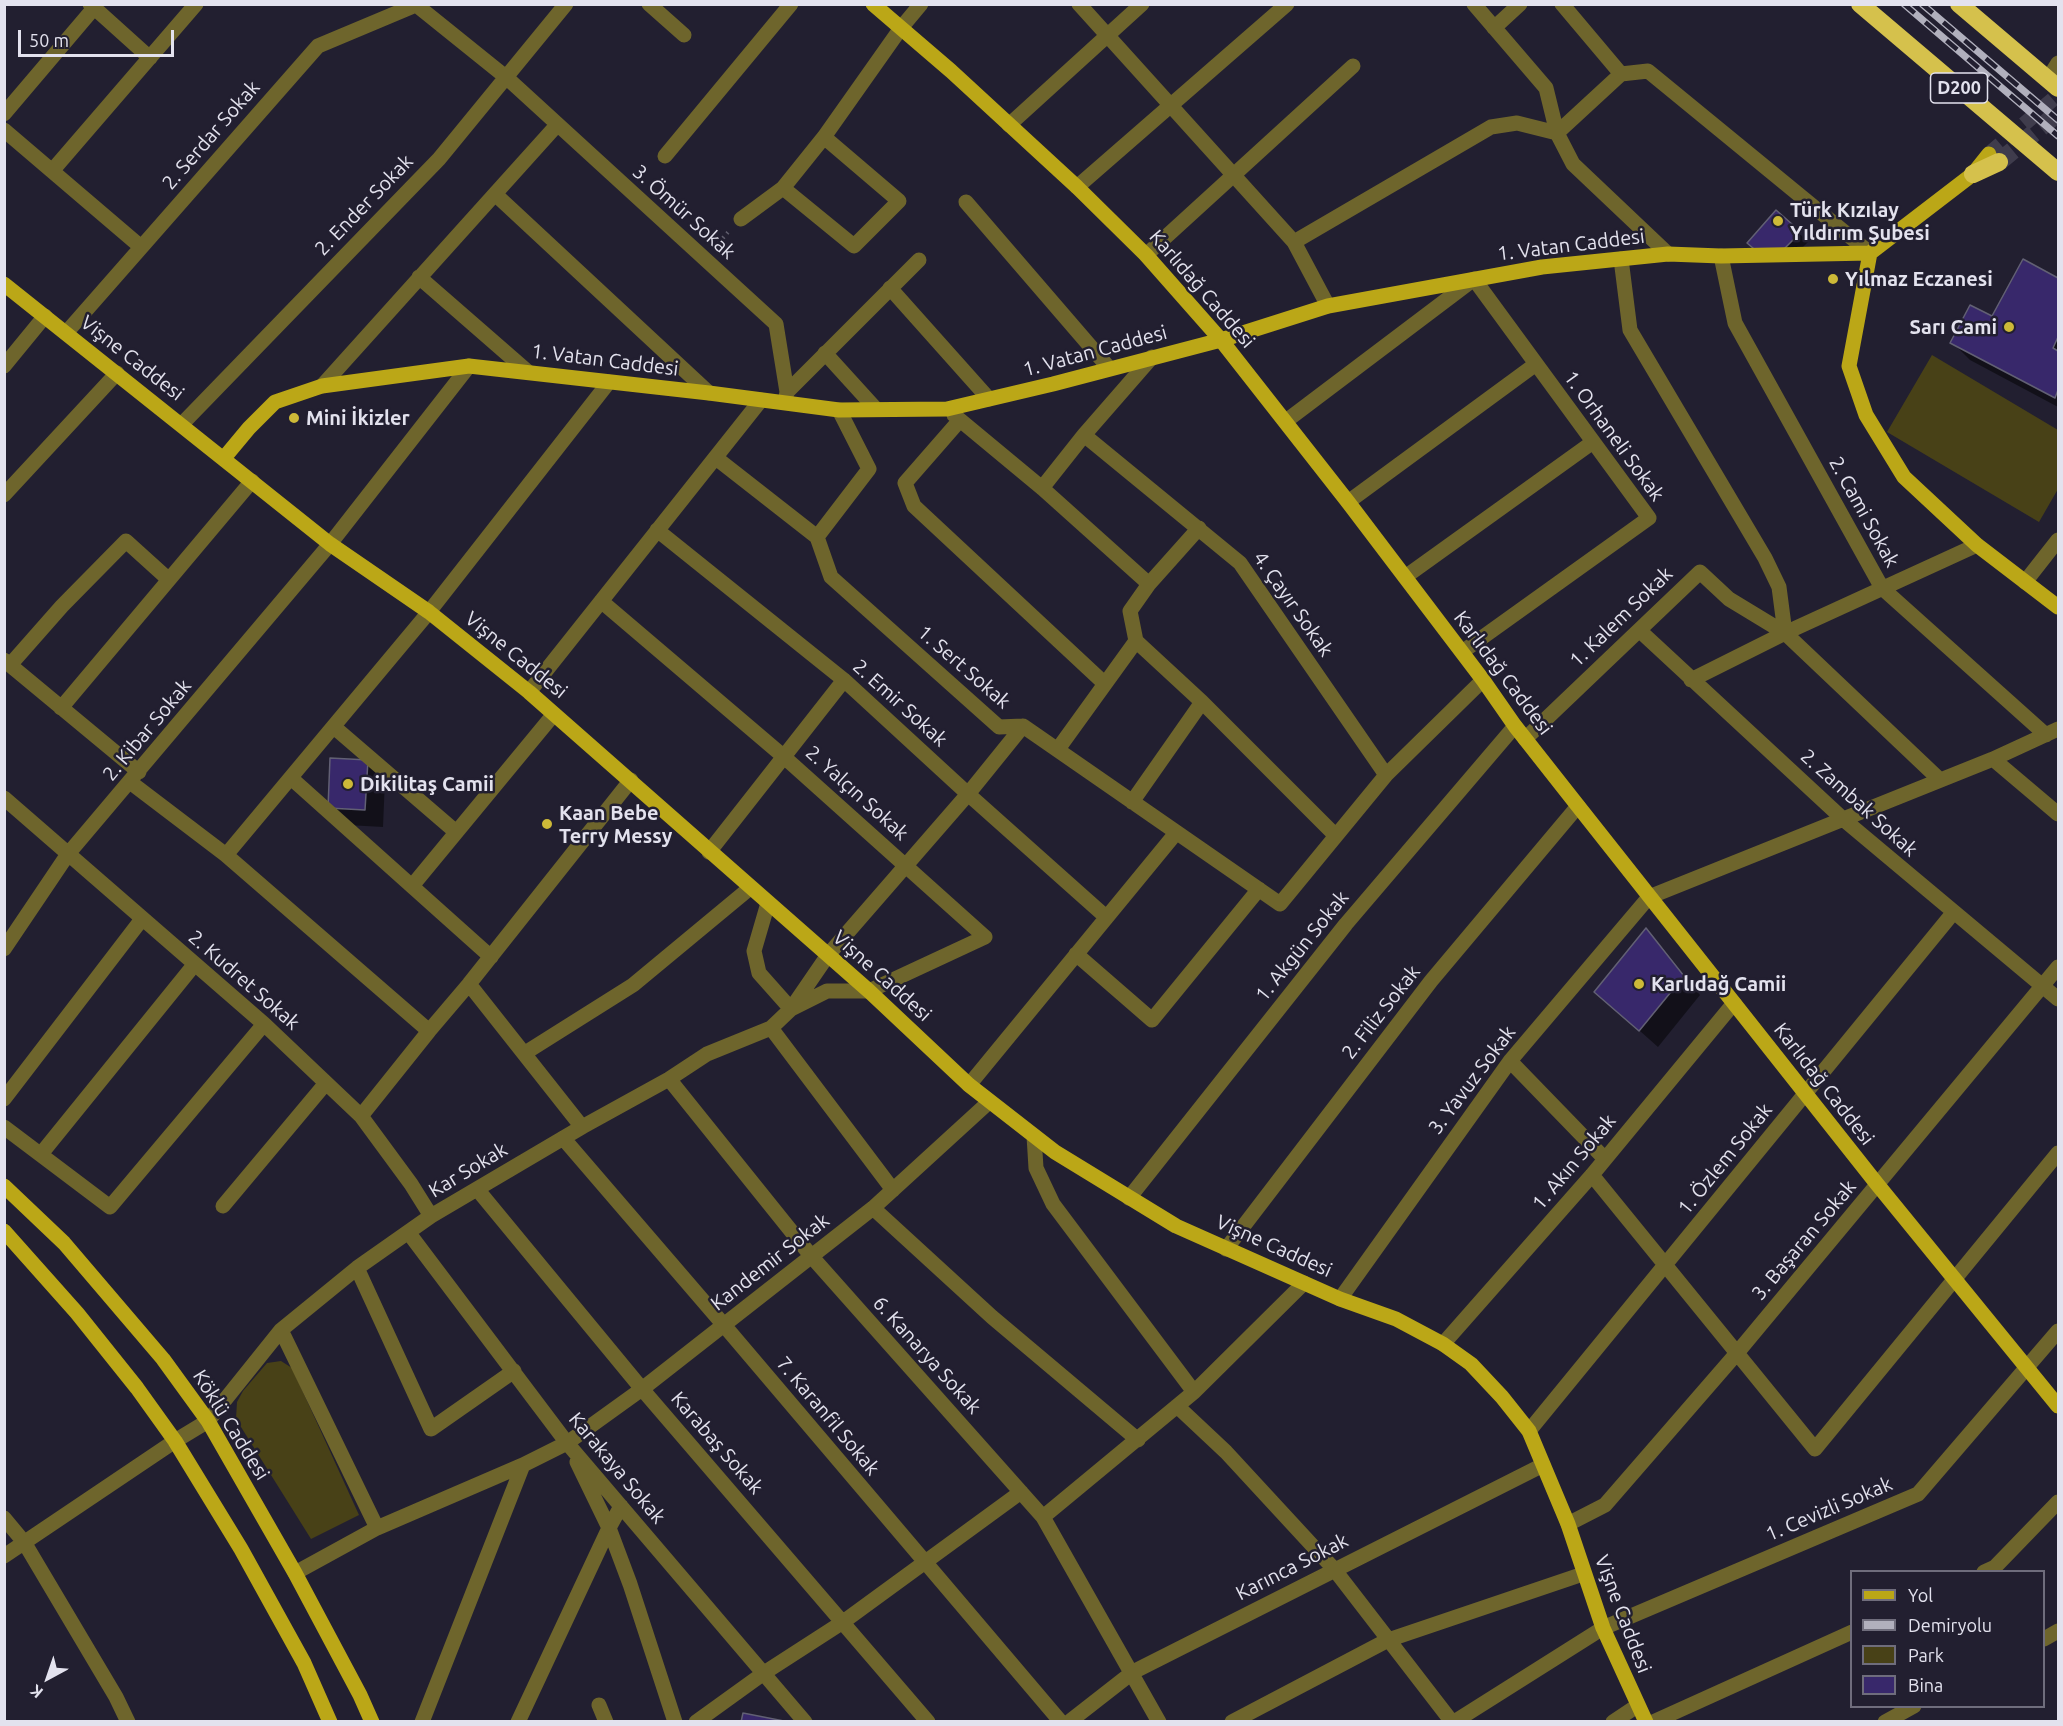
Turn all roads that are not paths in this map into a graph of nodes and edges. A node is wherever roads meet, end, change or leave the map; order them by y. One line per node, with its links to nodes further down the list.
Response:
1 (196, 4): 21 (street)
2 (566, 4): 25 (street, 2. Ender Sokak)
3 (649, 4): 19 (street)
4 (792, 4): 34 (street)
5 (873, 4): 17 (main road, Karlıdağ Caddesi)
6 (921, 4): 17 (street)
7 (1078, 4): 20 (street)
8 (1142, 4): 20 (street)
9 (1287, 4): 27 (street)
10 (1474, 4): 18 (street)
11 (1520, 4): 18 (street)
12 (1562, 4): 24 (street)
13 (1860, 4): 37 (highway, D200)
14 (1959, 4): 26 (highway)
15 (416, 5): 25 (street, 3. Ömür Sokak); 46 (street, 2. Serdar Sokak)
16 (92, 6): 21 (street); 28 (street)
17 (901, 28): 30 (main road, Karlıdağ Caddesi); 33 (street)
18 (1494, 28): 32 (street)
19 (684, 35)
20 (1107, 35): 27 (street); 30 (street)
21 (150, 58): 36 (street)
22 (2058, 63): 26 (street)
23 (1353, 66): 39 (street)
24 (1621, 74): 32 (street); 47 (street)
25 (507, 78): 29 (street, 3. Ömür Sokak); 80 (street, 2. Ender Sokak)
26 (2053, 84)
27 (1171, 104): 39 (street); 40 (street)
28 (4, 114)
29 (557, 125): 42 (street); 72 (street, 3. Ömür Sokak)
30 (1009, 125): 40 (main road, Karlıdağ Caddesi)
31 (4, 130): 36 (street)
32 (1557, 133): 45 (street); 48 (street)
33 (824, 137): 41 (street); 41 (street)
34 (666, 156)
35 (1994, 158): 38 (highway)
36 (52, 171): 46 (street)
37 (2058, 172)
38 (1973, 174): 47 (main road)
39 (1234, 175): 45 (street); 49 (street)
40 (1077, 187): 49 (main road, Karlıdağ Caddesi)
41 (783, 188): 44 (street)
42 (495, 194): 53 (street); 71 (street)
43 (966, 202): 66 (street)
44 (741, 219)
45 (1294, 242): 57 (street)
46 (141, 247): 59 (street, 2. Serdar Sokak)
47 (1870, 253): 50 (main road, 1. Vatan Caddesi); 94 (main road)
48 (1668, 254): 50 (main road, 1. Vatan Caddesi); 51 (main road, 1. Vatan Caddesi)
49 (1146, 255): 60 (main road, Karlıdağ Caddesi)
50 (1721, 256): 99 (street, 2. Cami Sokak)
51 (1622, 259): 54 (main road, 1. Vatan Caddesi); 104 (street)
52 (919, 260): 56 (street)
53 (419, 277): 67 (street); 70 (street)
54 (1474, 279): 57 (main road, 1. Vatan Caddesi); 63 (street, 1. Orhaneli Sokak); 79 (street)
55 (4, 284): 58 (main road, Vişne Caddesi)
56 (890, 288): 61 (street); 73 (street)
57 (1328, 306): 60 (main road, 1. Vatan Caddesi)
58 (45, 316): 59 (main road, Vişne Caddesi); 64 (street)
59 (66, 333): 68 (main road, Vişne Caddesi)
60 (1221, 340): 62 (main road, 1. Vatan Caddesi); 79 (main road, Karlıdağ Caddesi)
61 (825, 353): 72 (street); 75 (street)
62 (1152, 357): 66 (main road, 1. Vatan Caddesi); 81 (street)
63 (1536, 364): 82 (street, 1. Orhaneli Sokak); 88 (street)
64 (4, 366)
65 (469, 366): 67 (main road, 1. Vatan Caddesi); 70 (main road, 1. Vatan Caddesi); 93 (street, 2. Kibar Sokak)
66 (1109, 368): 73 (main road, 1. Vatan Caddesi)
67 (528, 372): 69 (main road, 1. Vatan Caddesi)
68 (117, 374): 80 (main road, Vişne Caddesi); 87 (street)
69 (609, 382): 71 (main road, 1. Vatan Caddesi); 102 (street)
70 (322, 386): 83 (main road, 1. Vatan Caddesi)
71 (709, 393): 74 (main road, 1. Vatan Caddesi)
72 (786, 397): 74 (main road, 1. Vatan Caddesi); 77 (main road, 1. Vatan Caddesi)
73 (989, 399): 76 (main road, 1. Vatan Caddesi)
74 (761, 400): 84 (street)
75 (875, 408): 76 (main road, 1. Vatan Caddesi); 77 (main road, 1. Vatan Caddesi)
76 (947, 409): 78 (street)
77 (839, 410): 91 (street)
78 (960, 420): 86 (street); 111 (street)
79 (1286, 421): 88 (main road, Karlıdağ Caddesi)
80 (182, 424): 83 (main road, Vişne Caddesi)
81 (1084, 435): 86 (street); 89 (street, 4. Çayır Sokak)
82 (1593, 442): 95 (street); 106 (street, 1. Orhaneli Sokak)
83 (224, 458): 85 (main road, Vişne Caddesi)
84 (716, 458): 90 (street); 91 (street)
85 (252, 481): 93 (main road, Vişne Caddesi); 96 (street)
86 (1041, 488): 98 (street)
87 (4, 495)
88 (1348, 502): 95 (main road, Karlıdağ Caddesi)
89 (1199, 528): 98 (street); 124 (street, 4. Çayır Sokak)
90 (657, 530): 100 (street); 108 (street, 2. Emir Sokak)
91 (817, 537): 116 (street, 1. Sert Sokak)
92 (2058, 540): 97 (street)
93 (330, 543): 102 (main road, Vişne Caddesi); 125 (street, 2. Kibar Sokak)
94 (1977, 545): 97 (main road); 99 (street)
95 (1405, 577): 106 (main road, Karlıdağ Caddesi)
96 (168, 579): 107 (street); 114 (street)
97 (2025, 582): 101 (main road)
98 (1149, 584): 105 (street)
99 (1882, 588): 104 (street); 119 (street, 2. Cami Sokak)
100 (601, 601): 112 (street); 122 (street, 2. Yalçın Sokak)
101 (2058, 607)
102 (429, 612): 112 (main road, Vişne Caddesi); 118 (street)
103 (1639, 630): 104 (street, 1. Kalem Sokak); 110 (street, 2. Zambak Sokak); 120 (street, 1. Kalem Sokak)
104 (1785, 633): 110 (street); 128 (street)
105 (1136, 640): 111 (street); 113 (street)
106 (1462, 652): 109 (main road, Karlıdağ Caddesi)
107 (7, 662): 114 (street)
108 (844, 680): 122 (street); 129 (street, 2. Emir Sokak)
109 (1483, 680): 117 (main road, Karlıdağ Caddesi); 124 (street)
110 (1691, 680): 134 (street, 2. Zambak Sokak)
111 (1104, 683): 121 (street)
112 (529, 692): 115 (main road, Vişne Caddesi)
113 (1202, 702): 131 (street); 137 (street)
114 (61, 708): 125 (street)
115 (554, 714): 127 (main road, Vişne Caddesi); 135 (street)
116 (1023, 726): 121 (street, 1. Sert Sokak); 129 (street, Kar Sokak)
117 (1515, 726): 120 (main road, Karlıdağ Caddesi); 186 (street, 1. Akgün Sokak)
118 (334, 727): 126 (street); 135 (street)
119 (2052, 732): 123 (street)
120 (1525, 739): 132 (main road, Karlıdağ Caddesi)
121 (1058, 749): 131 (street, 1. Sert Sokak)
122 (783, 756): 138 (street); 141 (street, 2. Yalçın Sokak)
123 (1993, 759): 128 (street); 133 (street)
124 (1386, 775): 137 (street)
125 (135, 777): 139 (street, 2. Kibar Sokak); 140 (street)
126 (291, 778): 140 (street); 142 (street)
127 (632, 780): 138 (main road, Vişne Caddesi); 153 (street)
128 (1940, 780): 134 (street)
129 (968, 794): 141 (street, Kar Sokak); 148 (street, 2. Emir Sokak)
130 (4, 798): 139 (street, 2. Kudret Sokak)
131 (1132, 802): 136 (street, 1. Sert Sokak)
132 (1578, 806): 145 (main road, Karlıdağ Caddesi); 192 (street, 2. Filiz Sokak)
133 (2058, 814)
134 (1843, 819): 145 (street); 147 (street, 2. Zambak Sokak)
135 (456, 832): 142 (street)
136 (1176, 833): 144 (street, 1. Sert Sokak); 148 (street)
137 (1336, 836): 144 (street, 1. Sert Sokak)
138 (709, 852): 143 (main road, Vişne Caddesi)
139 (68, 854): 149 (street, 2. Kudret Sokak); 150 (street, 2. Kibar Sokak)
140 (226, 855): 164 (street)
141 (905, 864): 152 (street, Kar Sokak); 158 (street, 2. Yalçın Sokak)
142 (412, 886): 153 (street)
143 (750, 888): 146 (main road, Vişne Caddesi); 165 (street)
144 (1258, 889): 151 (street)
145 (1649, 897): 160 (main road, Karlıdağ Caddesi); 166 (street, 3. Yavuz Sokak)
146 (768, 903): 152 (main road, Vişne Caddesi); 161 (street)
147 (1953, 913): 157 (street, 2. Zambak Sokak); 170 (street, 1. Özlem Sokak)
148 (1106, 917): 151 (street)
149 (142, 919): 154 (street, 2. Kudret Sokak); 171 (street)
150 (7, 941)
151 (1076, 954): 169 (street)
152 (828, 956): 158 (main road, Vişne Caddesi); 161 (street, Kar Sokak)
153 (491, 957): 156 (street)
154 (194, 965): 162 (street, 2. Kudret Sokak); 178 (street)
155 (2058, 967): 157 (street, 3. Başaran Sokak)
156 (469, 984): 164 (street); 165 (street)
157 (2043, 986): 159 (street, 2. Zambak Sokak); 182 (street, 3. Başaran Sokak)
158 (869, 991): 161 (street, Kar Sokak); 169 (main road, Vişne Caddesi)
159 (2058, 999)
160 (1734, 1003): 170 (main road, Karlıdağ Caddesi); 180 (street, 1. Akın Sokak)
161 (791, 1009): 163 (street, Kar Sokak)
162 (264, 1024): 168 (street, 2. Kudret Sokak); 178 (street)
163 (771, 1028): 167 (street, Kar Sokak); 185 (street)
164 (429, 1031): 173 (street)
165 (525, 1053): 175 (street)
166 (1510, 1061): 180 (street); 198 (street, 3. Yavuz Sokak)
167 (669, 1080): 175 (street, Kar Sokak); 193 (street, 6. Kanarya Sokak)
168 (326, 1083): 173 (street, 2. Kudret Sokak); 187 (street)
169 (969, 1085): 172 (main road, Vişne Caddesi)
170 (1805, 1093): 182 (main road, Karlıdağ Caddesi); 194 (street, 1. Özlem Sokak)
171 (4, 1099)
172 (989, 1102): 176 (main road, Vişne Caddesi); 185 (street, Kandemir Sokak)
173 (360, 1116): 189 (street, 2. Kudret Sokak)
174 (4, 1127): 178 (street)
175 (582, 1127): 177 (street, Kar Sokak)
176 (1034, 1137): 186 (main road, Vişne Caddesi); 207 (street)
177 (563, 1138): 184 (street, Kar Sokak); 199 (street, 7. Karanfil Sokak)
178 (41, 1154)
179 (2058, 1154): 196 (street)
180 (1605, 1159): 181 (street, 1. Akın Sokak)
181 (1592, 1175): 194 (street); 202 (street, 1. Akın Sokak)
182 (1877, 1184): 196 (main road, Karlıdağ Caddesi); 203 (street, 3. Başaran Sokak)
183 (4, 1186): 210 (main road, Köklü Caddesi)
184 (477, 1189): 189 (street, Kar Sokak); 206 (street, Karabaş Sokak)
185 (893, 1190): 188 (street, Kandemir Sokak)
186 (1129, 1198): 192 (main road, Vişne Caddesi)
187 (223, 1206)
188 (873, 1208): 193 (street, Kandemir Sokak); 212 (street)
189 (431, 1216): 191 (street, Kar Sokak)
190 (4, 1231): 213 (main road)
191 (408, 1232): 195 (street, Kar Sokak); 205 (street, Karakaya Sokak)
192 (1226, 1249): 197 (main road, Vişne Caddesi)
193 (812, 1257): 199 (street, Kandemir Sokak); 217 (street, 6. Kanarya Sokak)
194 (1665, 1265): 203 (street); 211 (street, 1. Özlem Sokak)
195 (357, 1269): 200 (street, Kar Sokak); 205 (street)
196 (1954, 1278): 203 (street); 204 (main road, Karlıdağ Caddesi)
197 (1304, 1283): 198 (main road, Vişne Caddesi); 207 (street)
198 (1340, 1299): 202 (main road, Vişne Caddesi)
199 (723, 1324): 206 (street, Kandemir Sokak); 227 (street, 7. Karanfil Sokak)
200 (281, 1330): 210 (street, Kar Sokak); 223 (street)
201 (2058, 1331): 204 (street, 1. Cevizli Sokak)
202 (1443, 1344): 211 (main road, Vişne Caddesi)
203 (1737, 1353): 222 (street, 3. Başaran Sokak)
204 (2027, 1368): 209 (main road, Karlıdağ Caddesi); 233 (street, 1. Cevizli Sokak)
205 (514, 1371): 214 (street, Karakaya Sokak)
206 (642, 1389): 214 (street, Kandemir Sokak); 232 (street, Karabaş Sokak)
207 (1194, 1392): 208 (street)
208 (1177, 1406): 212 (street); 228 (street)
209 (2058, 1406)
210 (208, 1421): 213 (street); 230 (main road, Köklü Caddesi)
211 (1529, 1431): 215 (main road, Vişne Caddesi)
212 (1138, 1440): 220 (street)
213 (175, 1441): 225 (street); 242 (main road)
214 (567, 1443): 216 (street, Kandemir Sokak); 219 (street, Karakaya Sokak); 224 (street)
215 (1543, 1464): 222 (main road, Vişne Caddesi); 228 (street, Karınca Sokak)
216 (523, 1465): 223 (street, Kandemir Sokak); 244 (street)
217 (1021, 1492): 220 (street, 6. Kanarya Sokak); 227 (street)
218 (2058, 1502): 229 (street)
219 (621, 1506): 224 (street); 237 (street, Karakaya Sokak)
220 (1043, 1517): 236 (street, 6. Kanarya Sokak)
221 (4, 1518): 225 (street)
222 (1568, 1524): 231 (main road, Vişne Caddesi)
223 (377, 1528): 230 (street, Kandemir Sokak)
224 (609, 1528): 245 (street); 247 (street)
225 (24, 1542): 226 (street); 241 (street)
226 (4, 1556)
227 (924, 1563): 232 (street); 251 (street, 7. Karanfil Sokak)
228 (1334, 1569): 235 (street); 236 (street, Karınca Sokak)
229 (1988, 1570)
230 (295, 1573): 243 (main road, Köklü Caddesi)
231 (1583, 1574): 233 (main road, Vişne Caddesi); 235 (street)
232 (843, 1622): 237 (street); 250 (street, Karabaş Sokak)
233 (1603, 1628): 239 (main road, Vişne Caddesi); 255 (street, 1. Cevizli Sokak)
234 (1850, 1632): 258 (street)
235 (1388, 1640): 254 (street); 255 (street)
236 (1132, 1672): 252 (street, Karınca Sokak); 253 (street, 6. Kanarya Sokak)
237 (764, 1673): 248 (street); 249 (street, Karakaya Sokak)
238 (599, 1705): 246 (street)
239 (1637, 1706): 256 (street); 257 (main road, Vişne Caddesi)
240 (1912, 1708): 259 (street)
241 (128, 1722)
242 (330, 1722)
243 (372, 1722)
244 (422, 1722)
245 (518, 1722)
246 (606, 1722)
247 (675, 1722)
248 (696, 1722)
249 (805, 1722)
250 (928, 1722)
251 (1060, 1722)
252 (1070, 1722)
253 (1159, 1722)
254 (1232, 1722)
255 (1453, 1722)
256 (1613, 1722)
257 (1646, 1722)
258 (1653, 1722)
259 (1885, 1722)

